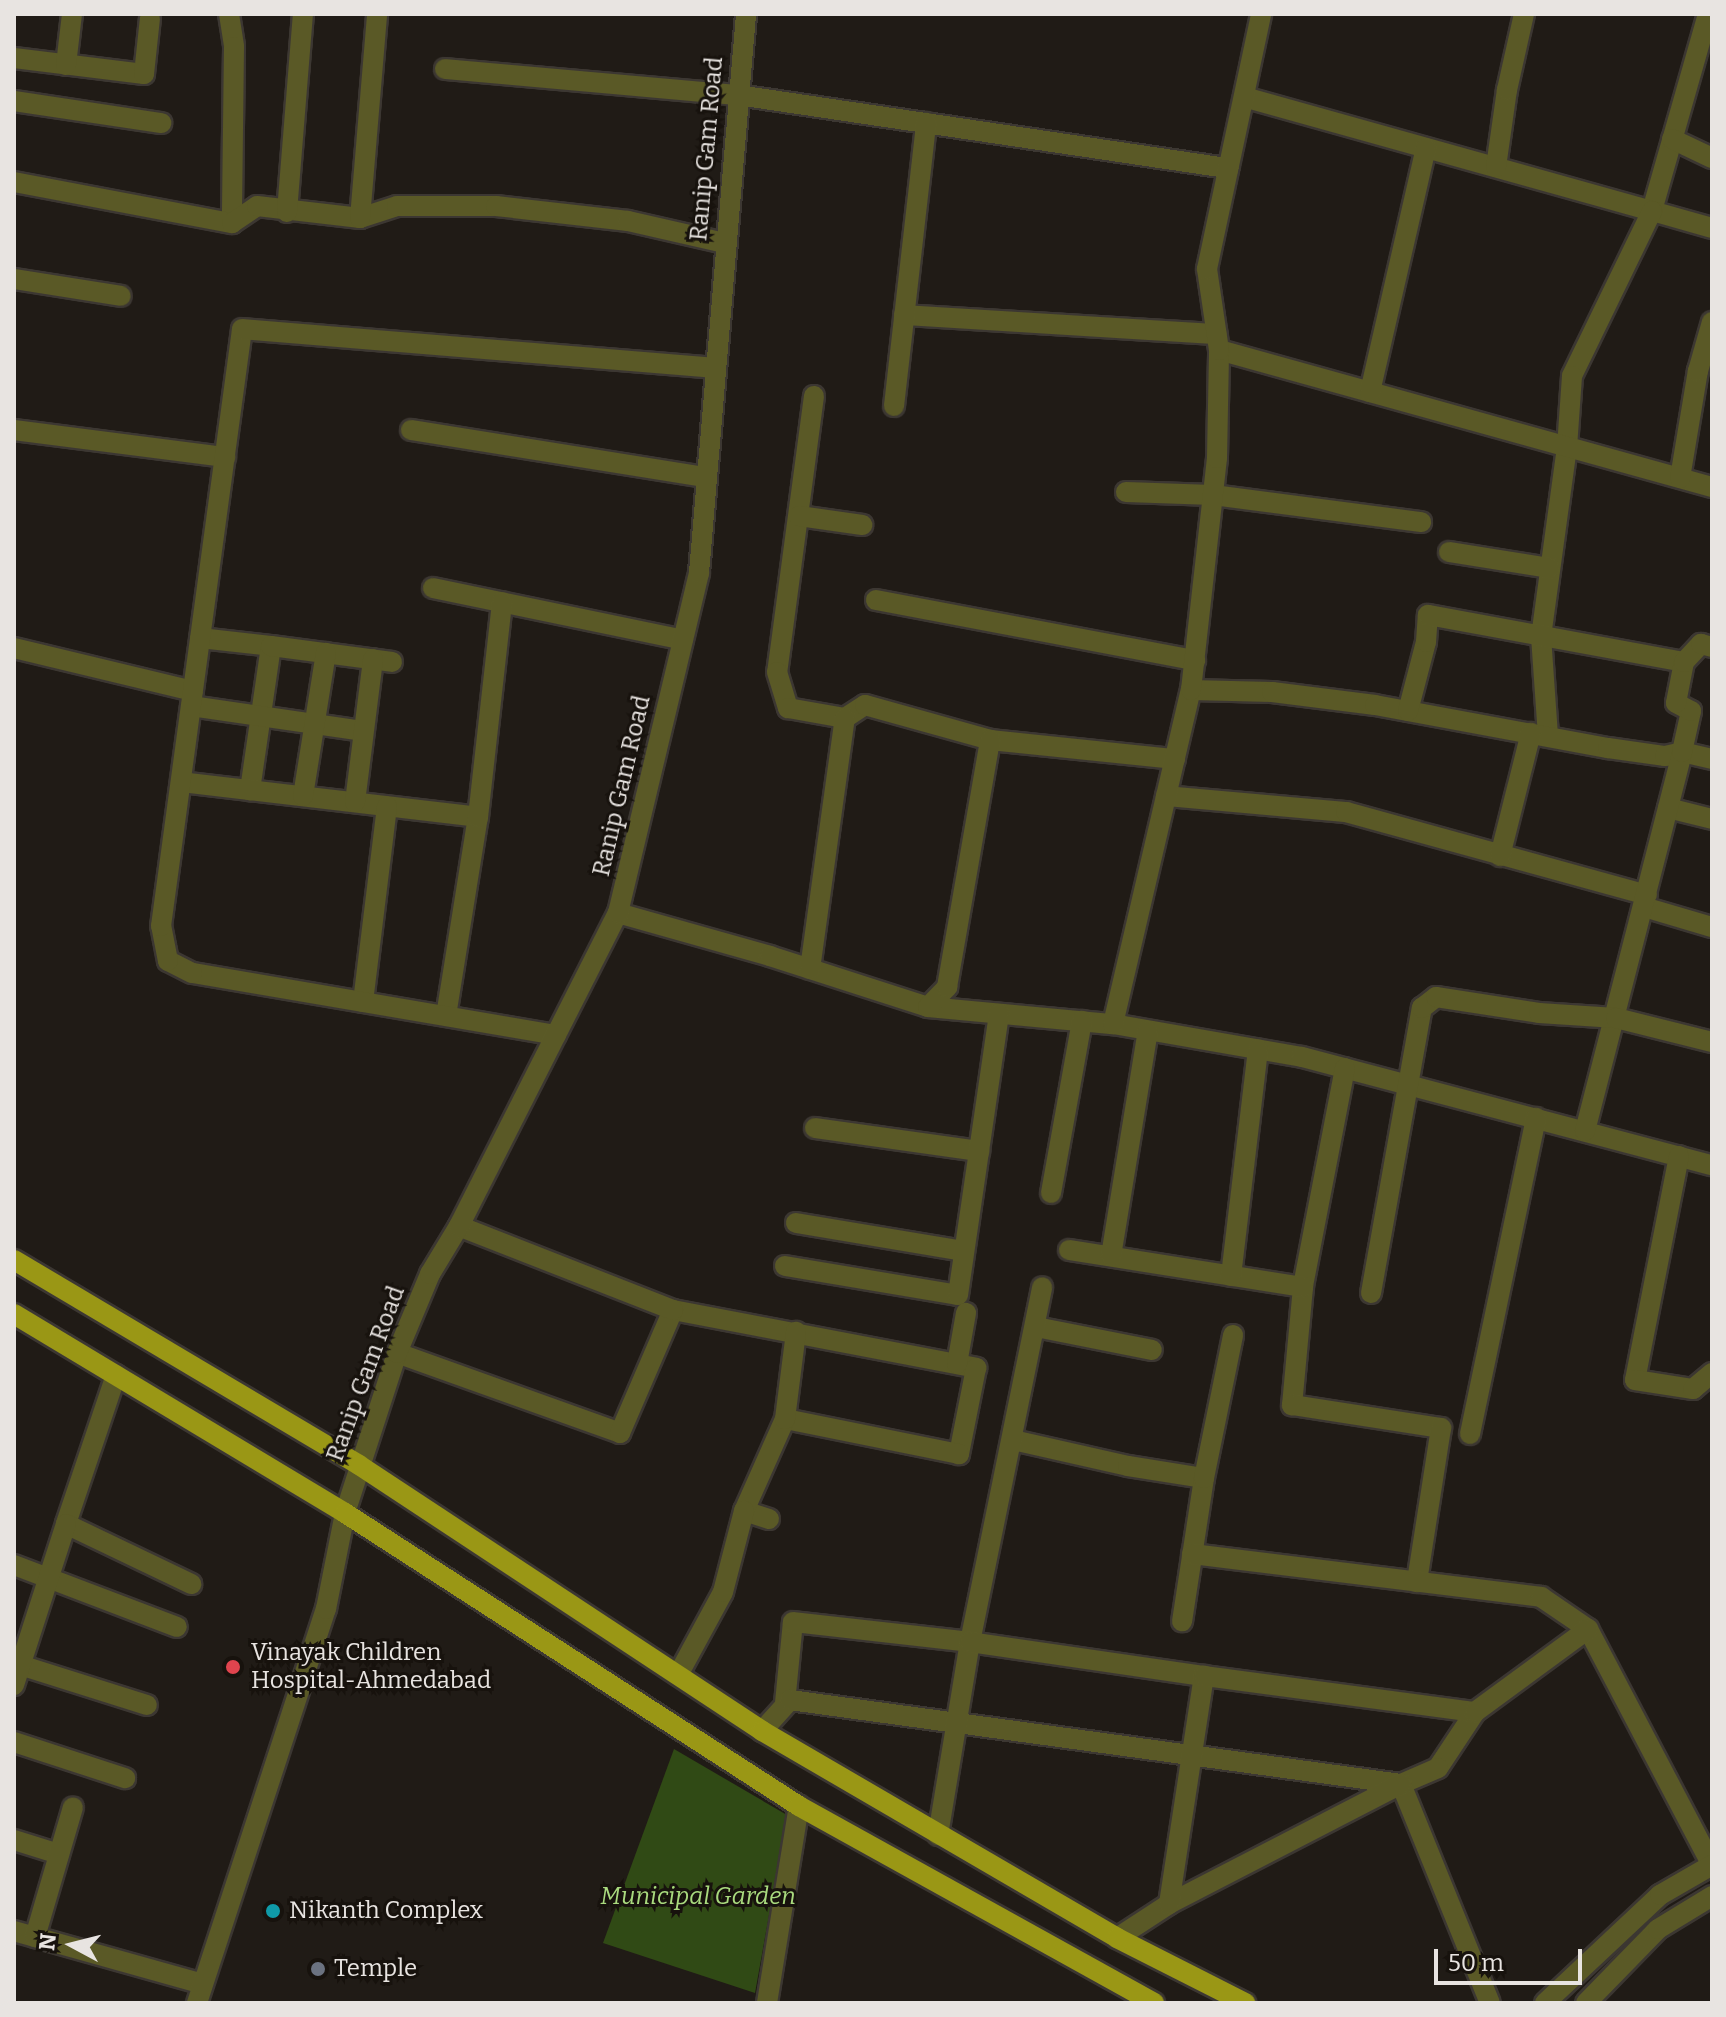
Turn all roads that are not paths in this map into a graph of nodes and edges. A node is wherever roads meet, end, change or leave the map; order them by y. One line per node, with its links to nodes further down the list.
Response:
1 (72, 14): 11 (street)
2 (229, 14): 27 (street)
3 (303, 14): 25 (street)
4 (377, 14): 26 (street)
5 (746, 14): 13 (street, Ranip Gam Road)
6 (1261, 14): 14 (street)
7 (1524, 14): 21 (street)
8 (1708, 14): 18 (street)
9 (150, 18): 11 (street)
10 (14, 58): 11 (street)
11 (66, 65)
12 (445, 69): 13 (street)
13 (738, 95): 17 (street); 29 (street, Ranip Gam Road)
14 (1244, 97): 19 (street); 22 (street)
15 (14, 101): 16 (street)
16 (161, 123)
17 (926, 123): 22 (street); 32 (street)
18 (1672, 139): 20 (street); 24 (street)
19 (1426, 148): 21 (street); 36 (street)
20 (1712, 158)
21 (1496, 167): 24 (street)
22 (1229, 168): 34 (street)
23 (14, 182): 27 (street)
24 (1652, 211): 28 (street); 41 (street)
25 (287, 212): 26 (street); 27 (street)
26 (360, 218): 29 (street)
27 (232, 223)
28 (1712, 228)
29 (724, 243): 35 (street, Ranip Gam Road)
30 (14, 279): 31 (street)
31 (121, 296)
32 (904, 315): 34 (street); 38 (street)
33 (1712, 322): 44 (street)
34 (1218, 342): 36 (street); 47 (street)
35 (715, 368): 42 (street); 43 (street, Ranip Gam Road)
36 (1370, 392): 41 (street)
37 (814, 396): 48 (street)
38 (894, 406)
39 (14, 430): 42 (street)
40 (411, 430): 43 (street)
41 (1567, 447): 44 (street); 52 (street)
42 (225, 457): 57 (street)
43 (706, 477): 58 (street, Ranip Gam Road)
44 (1680, 478): 45 (street)
45 (1712, 487)
46 (1126, 492): 47 (street)
47 (1213, 495): 49 (street); 63 (street)
48 (799, 516): 50 (street); 69 (street)
49 (1421, 522)
50 (862, 525)
51 (1449, 552): 52 (street)
52 (1550, 568): 56 (street)
53 (433, 588): 55 (street)
54 (876, 600): 63 (street)
55 (502, 602): 58 (street); 84 (street)
56 (1541, 636): 64 (street); 67 (street); 72 (street)
57 (200, 638): 59 (street); 66 (street)
58 (683, 640): 88 (street, Ranip Gam Road)
59 (271, 646): 62 (street); 68 (street)
60 (1712, 647): 64 (street)
61 (14, 648): 66 (street)
62 (326, 653): 70 (street); 71 (street)
63 (1195, 660): 65 (street)
64 (1684, 662): 74 (street)
65 (1191, 690): 67 (street); 75 (street)
66 (192, 698): 68 (street); 77 (street)
67 (1408, 711): 72 (street)
68 (259, 716): 70 (street); 78 (street)
69 (845, 718): 73 (street); 90 (street)
70 (313, 724): 71 (street); 79 (street)
71 (362, 731): 81 (street)
72 (1540, 734): 74 (street); 86 (street)
73 (990, 740): 75 (street); 92 (street)
74 (1682, 752): 76 (street); 83 (street)
75 (1175, 759): 80 (street)
76 (1712, 759)
77 (181, 782): 78 (street); 91 (street)
78 (250, 790): 79 (street)
79 (303, 796): 81 (street)
80 (1166, 796): 86 (street); 97 (street)
81 (355, 802): 82 (street)
82 (387, 806): 84 (street); 91 (street)
83 (1668, 808): 85 (street); 87 (street)
84 (478, 817): 94 (street)
85 (1712, 819)
86 (1500, 856): 87 (street)
87 (1645, 901): 89 (street); 95 (street)
88 (618, 913): 90 (street); 99 (street, Ranip Gam Road)
89 (1712, 927)
90 (810, 969): 92 (street)
91 (363, 1002): 94 (street)
92 (928, 1007): 93 (street)
93 (999, 1014): 96 (street); 107 (street)
94 (446, 1016): 99 (street)
95 (1616, 1018): 100 (street); 103 (street); 106 (street)
96 (1082, 1021): 97 (street); 110 (street)
97 (1113, 1024): 98 (street)
98 (1148, 1031): 101 (street); 115 (street)
99 (556, 1035): 112 (street, Ranip Gam Road)
100 (1712, 1042)
101 (1258, 1050): 102 (street); 118 (street)
102 (1345, 1068): 103 (street); 120 (street)
103 (1408, 1085): 104 (street); 121 (street)
104 (1536, 1118): 106 (street); 134 (street)
105 (815, 1128): 107 (street)
106 (1585, 1131): 108 (street)
107 (979, 1151): 114 (street)
108 (1679, 1156): 109 (street); 131 (street)
109 (1712, 1165)
110 (1051, 1193)
111 (796, 1223): 114 (street)
112 (459, 1226): 122 (street); 129 (street, Ranip Gam Road)
113 (1069, 1250): 115 (street)
114 (963, 1251): 117 (street)
115 (1111, 1256): 118 (street)
116 (14, 1260): 136 (main road)
117 (785, 1266)
118 (1231, 1276): 120 (street)
119 (1042, 1287): 125 (street)
120 (1303, 1287): 145 (street)
121 (1371, 1293)
122 (673, 1310): 126 (street); 129 (street)
123 (966, 1313): 130 (street)
124 (14, 1314): 132 (main road)
125 (1036, 1327): 128 (street); 135 (street)
126 (796, 1332): 130 (street); 133 (street)
127 (1233, 1335): 137 (street)
128 (1152, 1350)
129 (397, 1353): 136 (street, Ranip Gam Road)
130 (957, 1364): 133 (street)
131 (1712, 1373)
132 (116, 1375): 139 (main road); 141 (street)
133 (785, 1419): 138 (street)
134 (1470, 1434)
135 (1013, 1440): 137 (street); 150 (street)
136 (359, 1465): 139 (street, Ranip Gam Road); 152 (main road)
137 (1204, 1478): 142 (street)
138 (744, 1511): 140 (street); 152 (street)
139 (345, 1513): 164 (main road); 175 (street, Ranip Gam Road)
140 (769, 1519)
141 (66, 1524): 144 (street); 146 (street)
142 (1192, 1554): 145 (street); 147 (street)
143 (14, 1565): 144 (street)
144 (48, 1577): 148 (street); 151 (street)
145 (1417, 1582): 149 (street)
146 (191, 1584)
147 (1182, 1621)
148 (177, 1627)
149 (1588, 1629): 157 (street); 169 (street)
150 (970, 1642): 153 (street); 155 (street); 158 (street)
151 (20, 1653): 154 (street); 156 (street)
152 (678, 1675): 159 (main road)
153 (1204, 1676): 157 (street); 161 (street)
154 (14, 1685)
155 (785, 1703): 158 (street); 159 (street)
156 (147, 1705)
157 (1475, 1712): 163 (street)
158 (959, 1723): 161 (street); 166 (street)
159 (762, 1731): 166 (main road)
160 (14, 1742): 162 (street)
161 (1190, 1755): 163 (street); 171 (street)
162 (125, 1778)
163 (1401, 1784): 171 (street); 179 (street)
164 (799, 1806): 176 (street); 177 (main road)
165 (73, 1807): 168 (street)
166 (938, 1835): 174 (main road)
167 (14, 1840): 168 (street)
168 (59, 1854): 173 (street)
169 (1712, 1865): 180 (street)
170 (1712, 1896): 181 (street)
171 (1169, 1904): 174 (street)
172 (14, 1931): 173 (street)
173 (35, 1937): 175 (street)
174 (1117, 1938): 178 (main road)
175 (200, 1993)
176 (767, 2003)
177 (1154, 2003)
178 (1245, 2003)
179 (1490, 2003)
180 (1545, 2003)
181 (1586, 2003)

